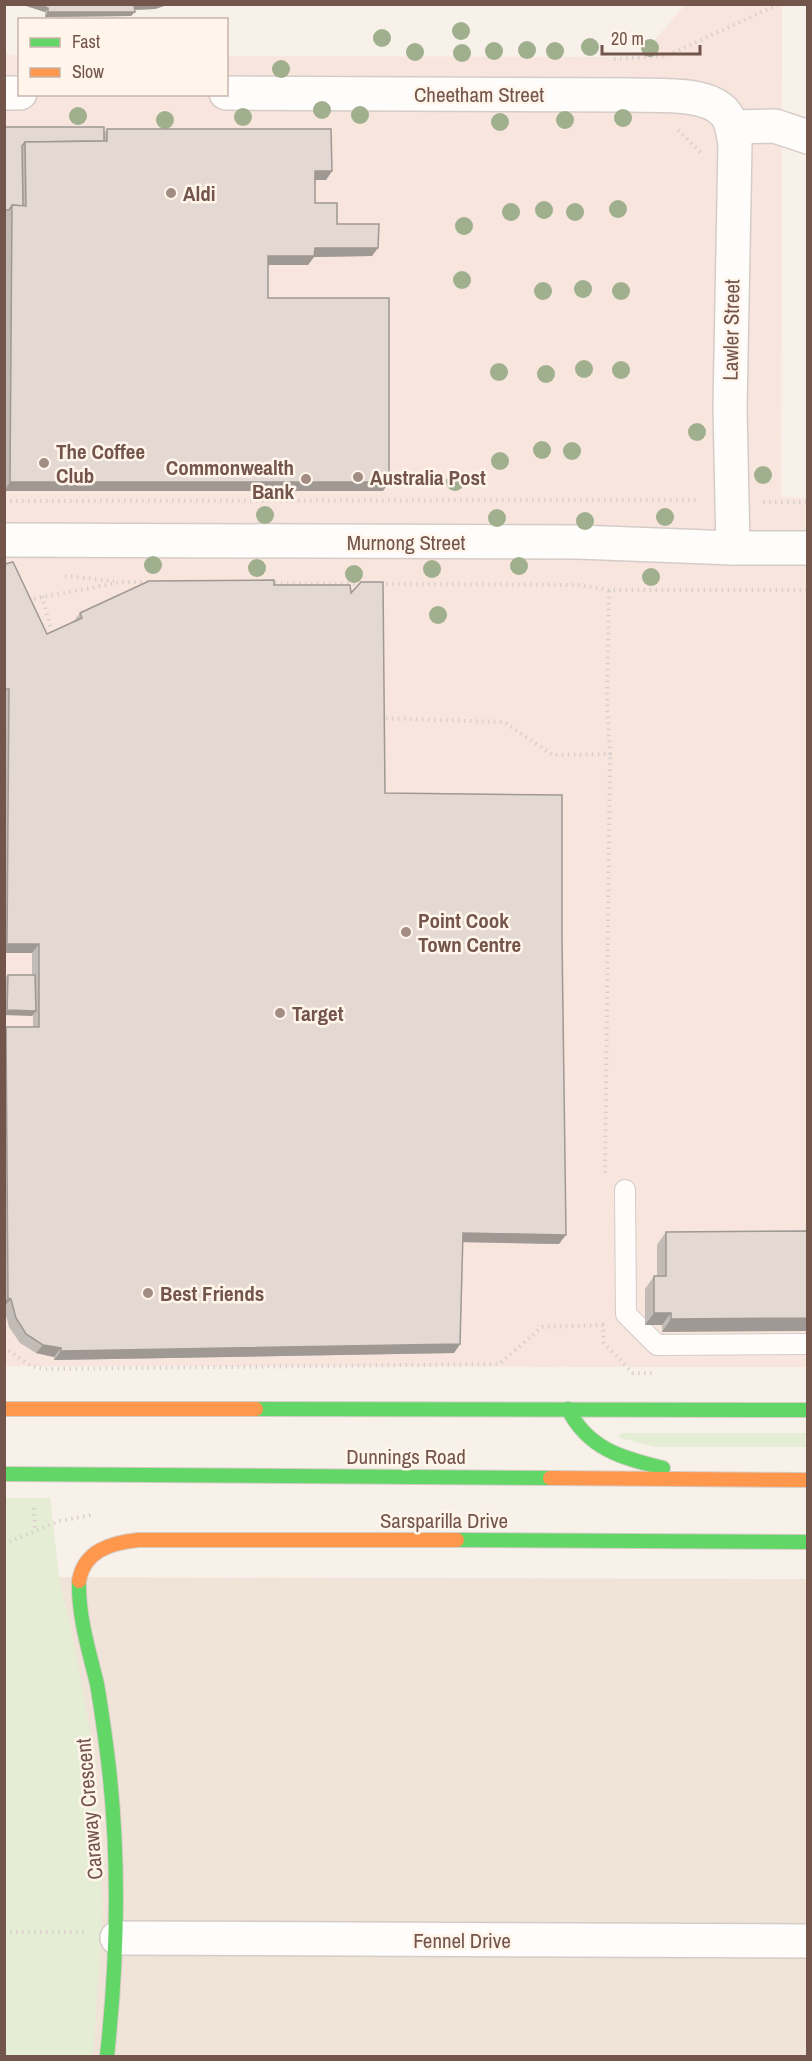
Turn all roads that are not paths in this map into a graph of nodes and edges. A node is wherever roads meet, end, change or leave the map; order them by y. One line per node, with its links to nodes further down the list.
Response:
1 (228, 93): 2 (street, Cheetham Street)
2 (729, 121): 3 (street); 5 (street, Lawler Street)
3 (807, 137)
4 (4, 540): 5 (street, Murnong Street)
5 (733, 548): 6 (street, Murnong Street)
6 (807, 548)
7 (625, 1190): 8 (lane)
8 (807, 1344)
9 (4, 1408): 10 (main road)
10 (568, 1409): 11 (main road); 13 (main road)
11 (807, 1410)
12 (4, 1474): 13 (main road, Dunnings Road)
13 (709, 1479): 14 (main road, Dunnings Road)
14 (807, 1480)
15 (807, 1542): 16 (main road, Sarsparilla Drive)
16 (87, 1561): 17 (main road, Caraway Crescent)
17 (117, 1938): 18 (street, Fennel Drive); 19 (main road, Caraway Crescent)
18 (807, 1941)
19 (107, 2056)

